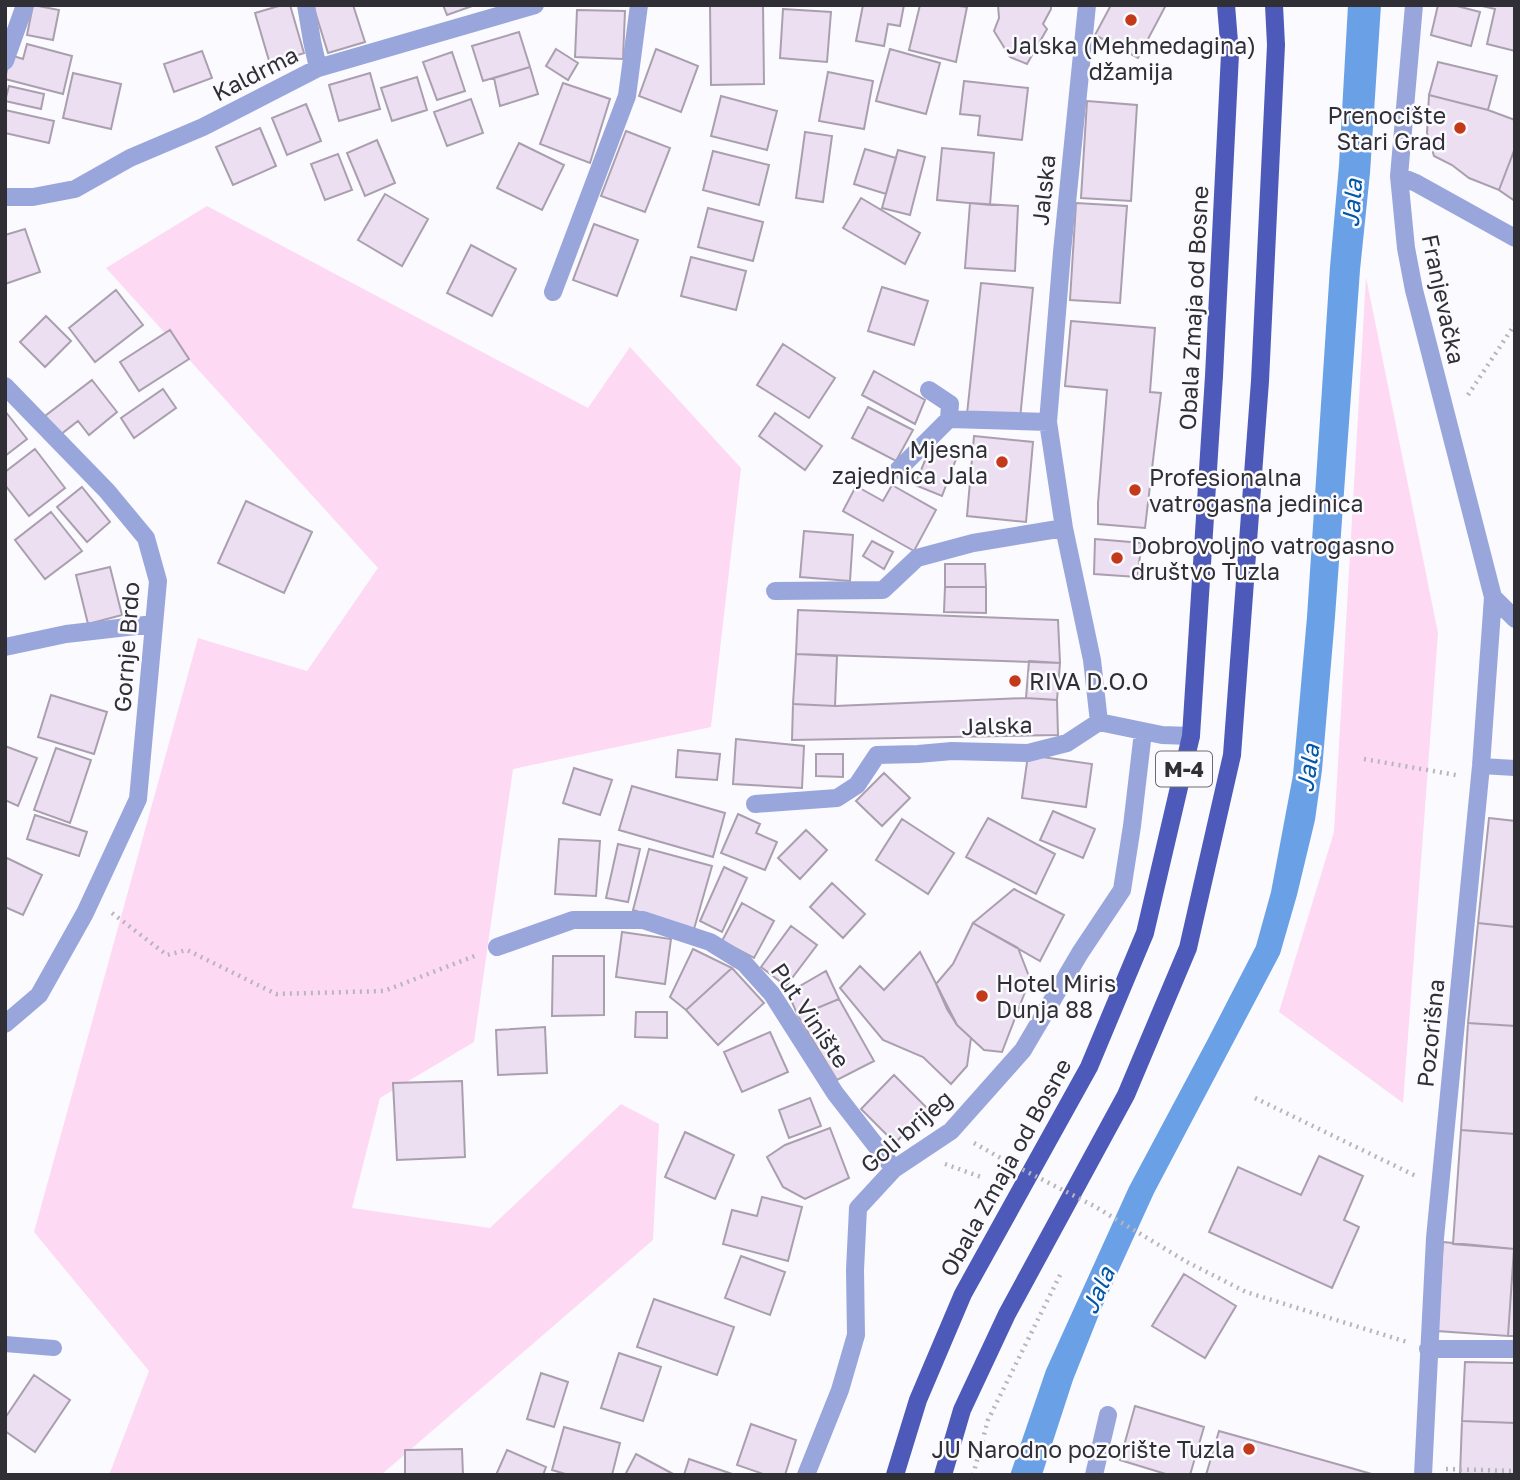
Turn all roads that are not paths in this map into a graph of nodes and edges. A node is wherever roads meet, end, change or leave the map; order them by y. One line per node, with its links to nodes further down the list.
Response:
1 (25, 5): 9 (street)
2 (306, 5): 10 (street)
3 (535, 5): 10 (street, Kaldrma)
4 (639, 5): 14 (street)
5 (1087, 5): 18 (street, Jalska)
6 (1226, 5): 28 (main road, Obala Zmaja od Bosne / M-4)
7 (1274, 5): 43 (main road, M-4)
8 (1414, 5): 11 (street, Franjevačka)
9 (5, 61)
10 (318, 68): 12 (street, Kaldrma)
11 (1399, 176): 13 (street); 22 (street, Franjevačka)
12 (5, 197)
13 (1515, 238)
14 (553, 292)
15 (5, 386): 24 (street, Gornje Brdo)
16 (929, 390): 17 (street)
17 (949, 419): 18 (street); 19 (street)
18 (1048, 422): 20 (street, Jalska)
19 (898, 470)
20 (1063, 528): 21 (street); 26 (street, Jalska)
21 (775, 590)
22 (1493, 597): 23 (street); 30 (street, Pozorišna)
23 (1515, 619)
24 (154, 624): 25 (street); 33 (street, Gornje Brdo)
25 (5, 647)
26 (1099, 722): 27 (street); 31 (street, Jalska)
27 (1143, 732): 28 (street); 34 (street, Goli brijeg)
28 (1191, 736): 42 (main road, Obala Zmaja od Bosne / M-4)
29 (1515, 768): 30 (lane)
30 (1474, 771): 37 (street, Pozorišna)
31 (754, 804)
32 (497, 947): 34 (street, Put Vinište)
33 (5, 1024)
34 (894, 1169): 41 (street, Goli brijeg)
35 (5, 1345): 36 (lane)
36 (54, 1348)
37 (1428, 1349): 38 (street); 40 (street, Pozorišna)
38 (1515, 1349)
39 (1108, 1415): 44 (street)
40 (1428, 1472)
41 (806, 1475)
42 (895, 1475)
43 (943, 1475)
44 (1094, 1475)

